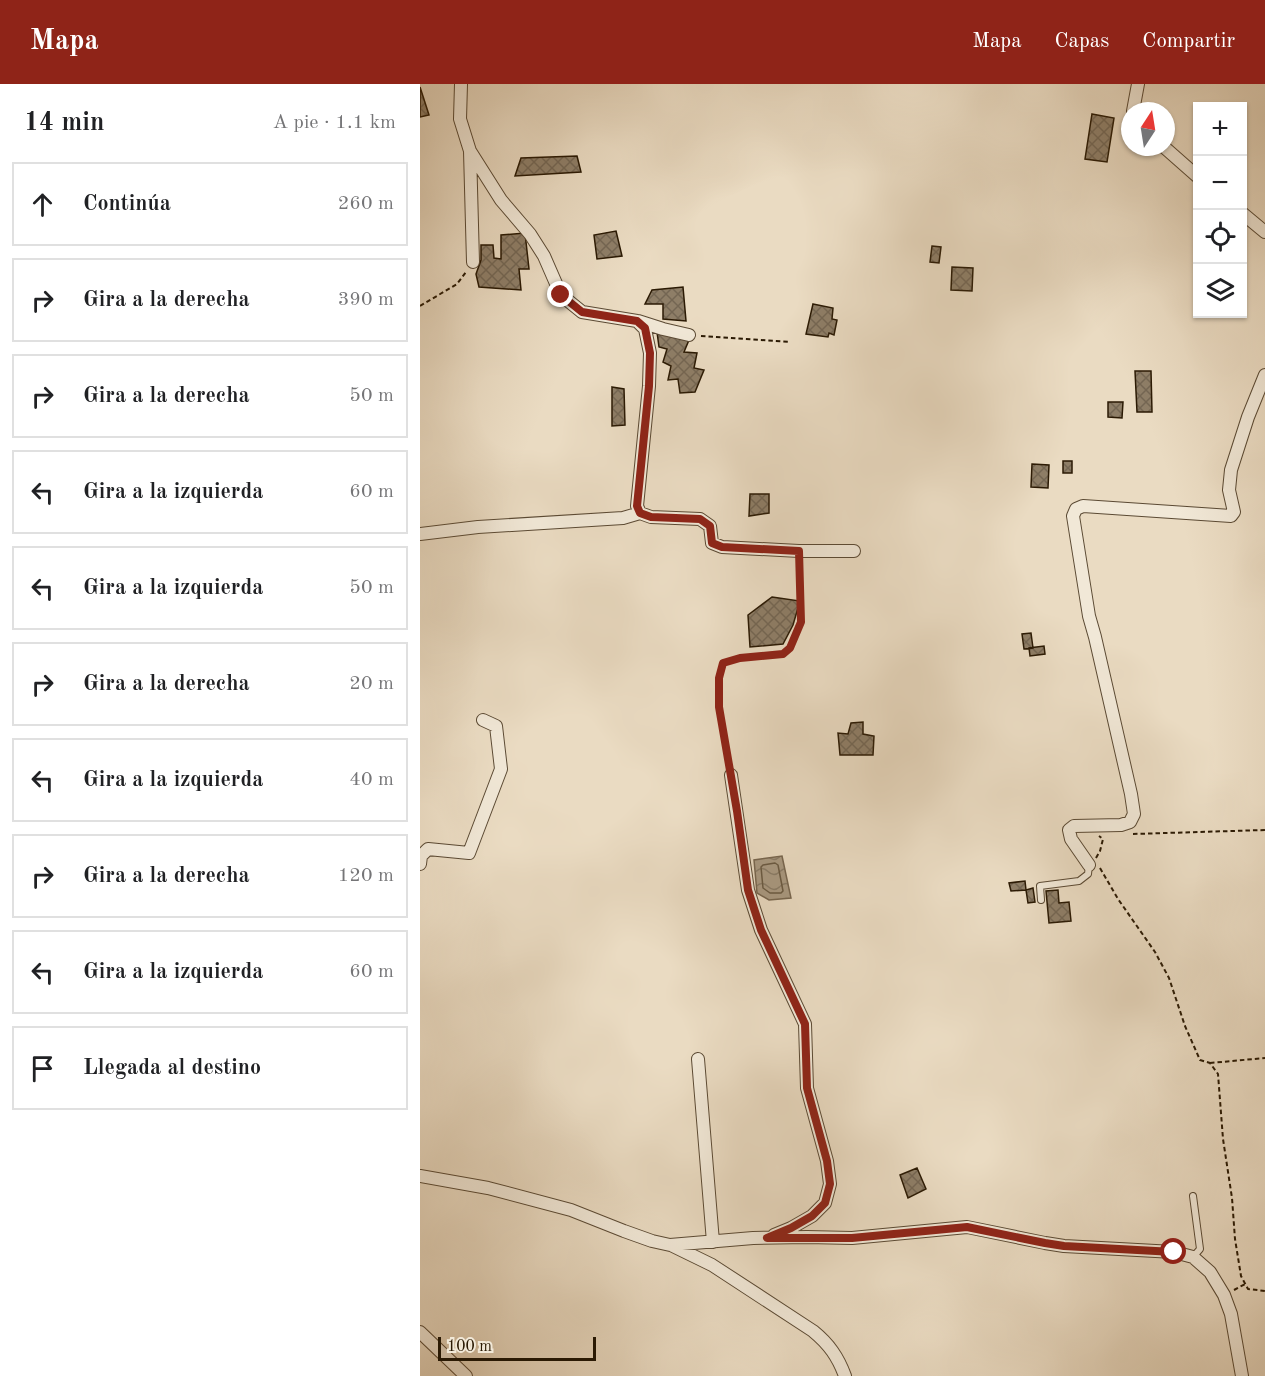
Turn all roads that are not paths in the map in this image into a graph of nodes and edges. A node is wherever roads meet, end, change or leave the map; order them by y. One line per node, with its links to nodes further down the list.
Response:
1 (461, 84): 4 (street)
2 (1138, 84): 3 (street)
3 (1135, 102)
4 (470, 152): 9 (street); 10 (street)
5 (1174, 156): 6 (street)
6 (1193, 173)
7 (1247, 217): 8 (street)
8 (1265, 232)
9 (473, 262)
10 (637, 321): 11 (street); 13 (street)
11 (689, 335)
12 (1265, 375): 19 (street)
13 (640, 513): 14 (street); 15 (street)
14 (420, 534)
15 (854, 551)
16 (483, 720): 18 (street)
17 (731, 775): 24 (street)
18 (420, 864)
19 (1095, 864): 20 (lane)
20 (1041, 900)
21 (698, 1059): 25 (street)
22 (420, 1176): 26 (street)
23 (1193, 1196): 27 (lane)
24 (767, 1238): 25 (street); 27 (street)
25 (713, 1242): 26 (street)
26 (670, 1245): 30 (street)
27 (1193, 1257): 31 (street)
28 (420, 1332): 29 (street)
29 (466, 1376)
30 (845, 1376)
31 (1242, 1376)

